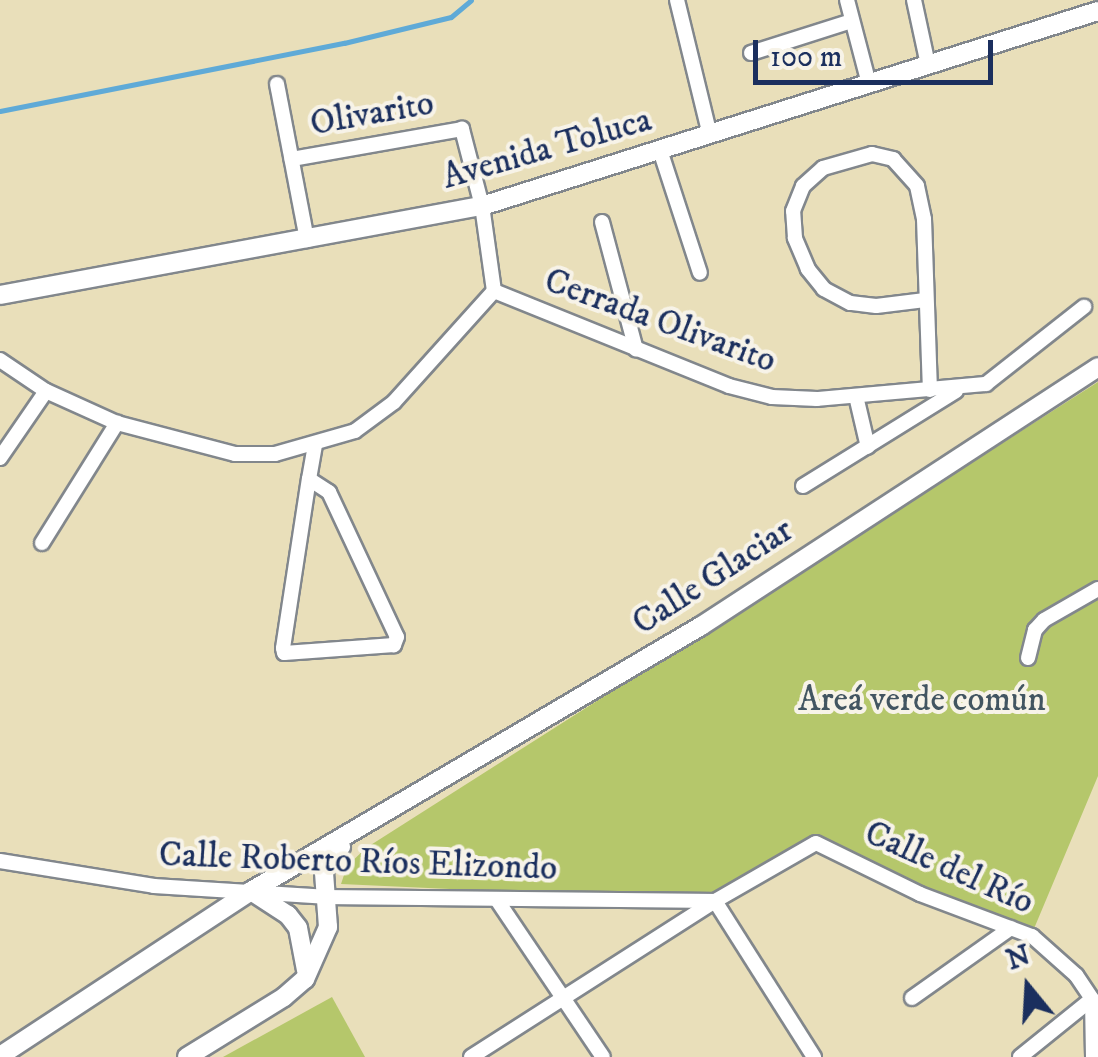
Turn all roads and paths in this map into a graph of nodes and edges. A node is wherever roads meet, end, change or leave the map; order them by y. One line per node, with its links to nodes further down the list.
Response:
1 (677, 0): 10 (street)
2 (847, 0): 5 (street)
3 (914, 0): 7 (street)
4 (1094, 8): 7 (street, Avenida Toluca)
5 (852, 21): 6 (street); 9 (street)
6 (751, 52)
7 (928, 65): 9 (street, Avenida Toluca)
8 (277, 84): 12 (street)
9 (869, 84): 10 (street, Avenida Toluca)
10 (710, 135): 11 (street, Avenida Toluca)
11 (660, 150): 13 (street, Avenida Toluca); 16 (street)
12 (292, 159): 13 (street, Olivarito); 15 (street)
13 (482, 206): 15 (street, Avenida Toluca); 17 (street)
14 (602, 222): 21 (street)
15 (308, 240): 18 (street, Avenida Toluca)
16 (700, 273)
17 (494, 291): 21 (street, Cerrada Olivarito); 29 (street)
18 (0, 295)
19 (926, 300): 19 (street); 25 (street)
20 (1084, 308): 24 (street, Cerrada Olivarito)
21 (636, 350): 27 (street, Cerrada Olivarito)
22 (0, 360): 26 (street)
23 (1098, 368): 37 (street, Calle Glaciar)
24 (960, 388): 25 (street, Cerrada Olivarito); 30 (street)
25 (930, 390): 27 (street, Cerrada Olivarito)
26 (46, 391): 28 (street); 31 (street)
27 (856, 396): 30 (street)
28 (117, 423): 29 (street); 34 (street)
29 (315, 446): 32 (street)
30 (868, 447): 33 (street)
31 (0, 458)
32 (309, 478): 32 (street)
33 (804, 486)
34 (42, 543)
35 (1098, 589): 36 (street)
36 (1028, 658)
37 (357, 832): 39 (street, Calle Glaciar); 40 (street, Calle Glaciar)
38 (0, 861): 39 (street, Calle Roberto Ríos Elizondo)
39 (251, 891): 40 (street, Calle Roberto Ríos Elizondo); 44 (street); 48 (street, Calle Glaciar)
40 (329, 896): 41 (street, Calle Roberto Ríos Elizondo); 44 (street, Calle Glaciar)
41 (497, 900): 42 (street, Calle Roberto Ríos Elizondo); 45 (street)
42 (715, 901): 43 (street, Calle del Río); 45 (street); 52 (street)
43 (1011, 928): 46 (street); 47 (street, Calle del Río)
44 (305, 979): 49 (street)
45 (562, 997): 50 (street); 51 (street)
46 (912, 998)
47 (1092, 1000): 53 (street); 54 (street)
48 (0, 1056)
49 (187, 1057)
50 (471, 1057)
51 (603, 1057)
52 (814, 1057)
53 (1020, 1057)
54 (1093, 1057)

